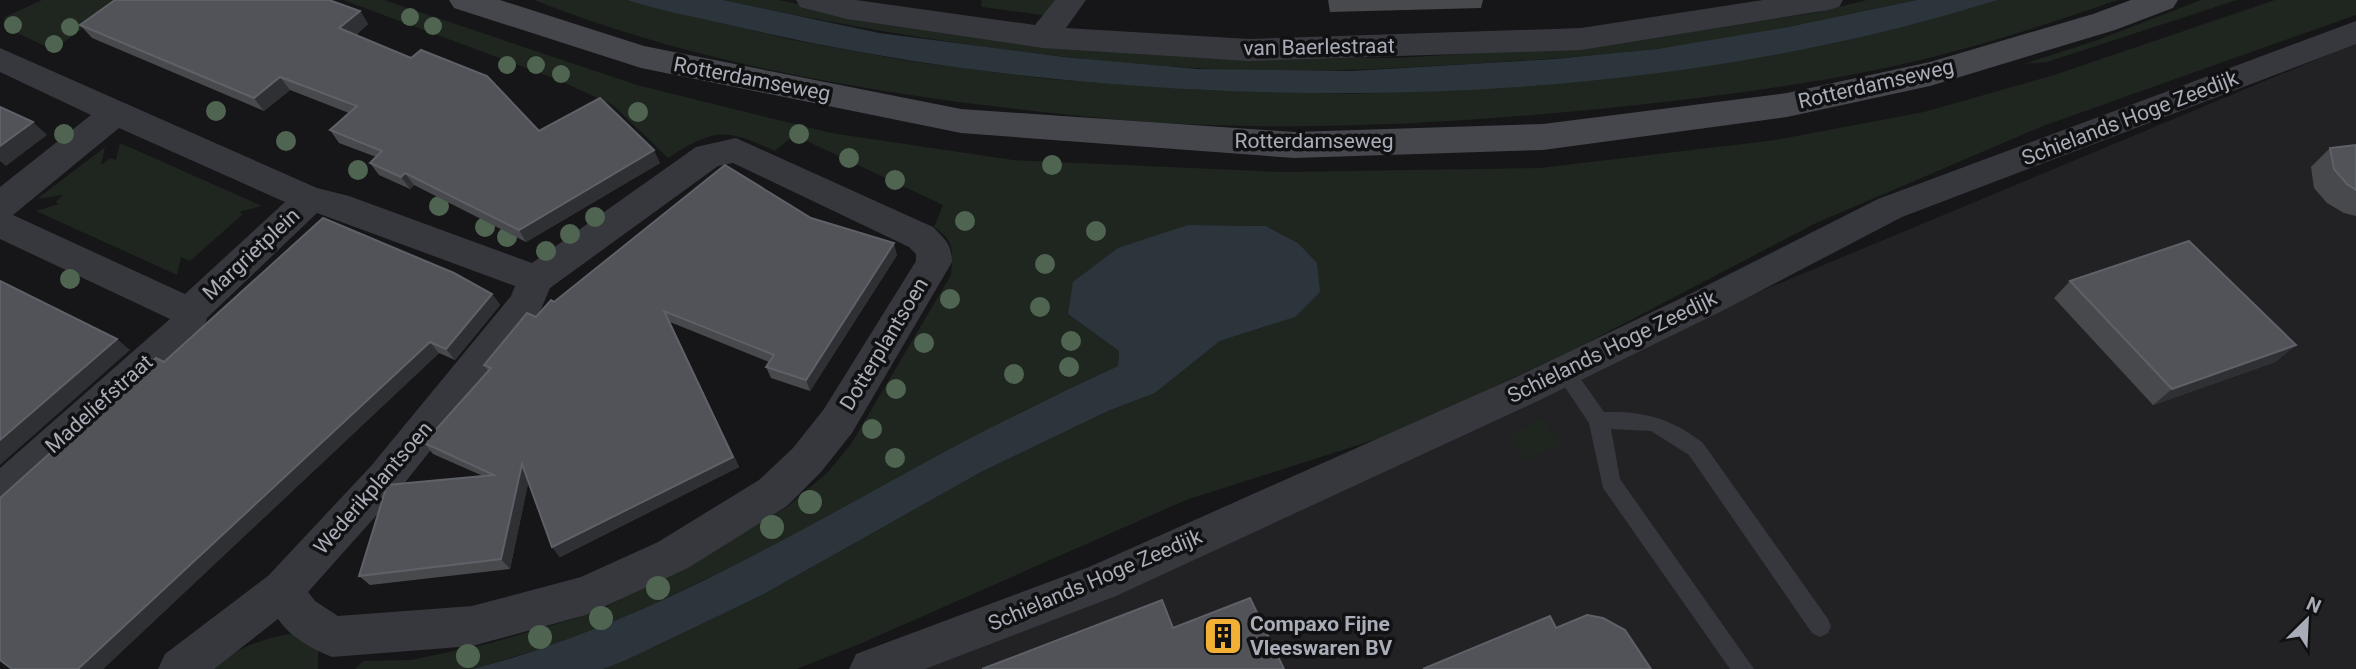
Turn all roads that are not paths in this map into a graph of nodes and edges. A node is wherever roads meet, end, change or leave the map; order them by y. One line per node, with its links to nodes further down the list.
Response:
1 (466, 0): 5 (main road, Rotterdamseweg)
2 (811, 0): 7 (street, van Baerlestraat)
3 (971, 0): 7 (street)
4 (1071, 0): 9 (street)
5 (2162, 0)
6 (1814, 2): 9 (street, van Baerlestraat)
7 (951, 25): 9 (street, van Baerlestraat)
8 (2356, 32): 17 (street, Schielands Hoge Zeedijk)
9 (1043, 37)
10 (0, 59): 11 (street, Margrietplein)
11 (116, 113): 12 (street, Margrietplein); 13 (street)
12 (310, 199): 15 (street); 16 (street, Margrietplein)
13 (0, 206)
14 (0, 224): 16 (street, Margrietplein)
15 (536, 279): 20 (street, Wederikplantsoen); 20 (street, Dotterplantsoen)
16 (189, 312): 19 (street, Madeliefstraat)
17 (1564, 371): 18 (lane); 23 (street, Schielands Hoge Zeedijk)
18 (1598, 421): 21 (lane); 24 (lane)
19 (0, 493)
20 (283, 590): 22 (street, Wederikplantsoen)
21 (1821, 626)
22 (180, 669)
23 (871, 669)
24 (1743, 669)

